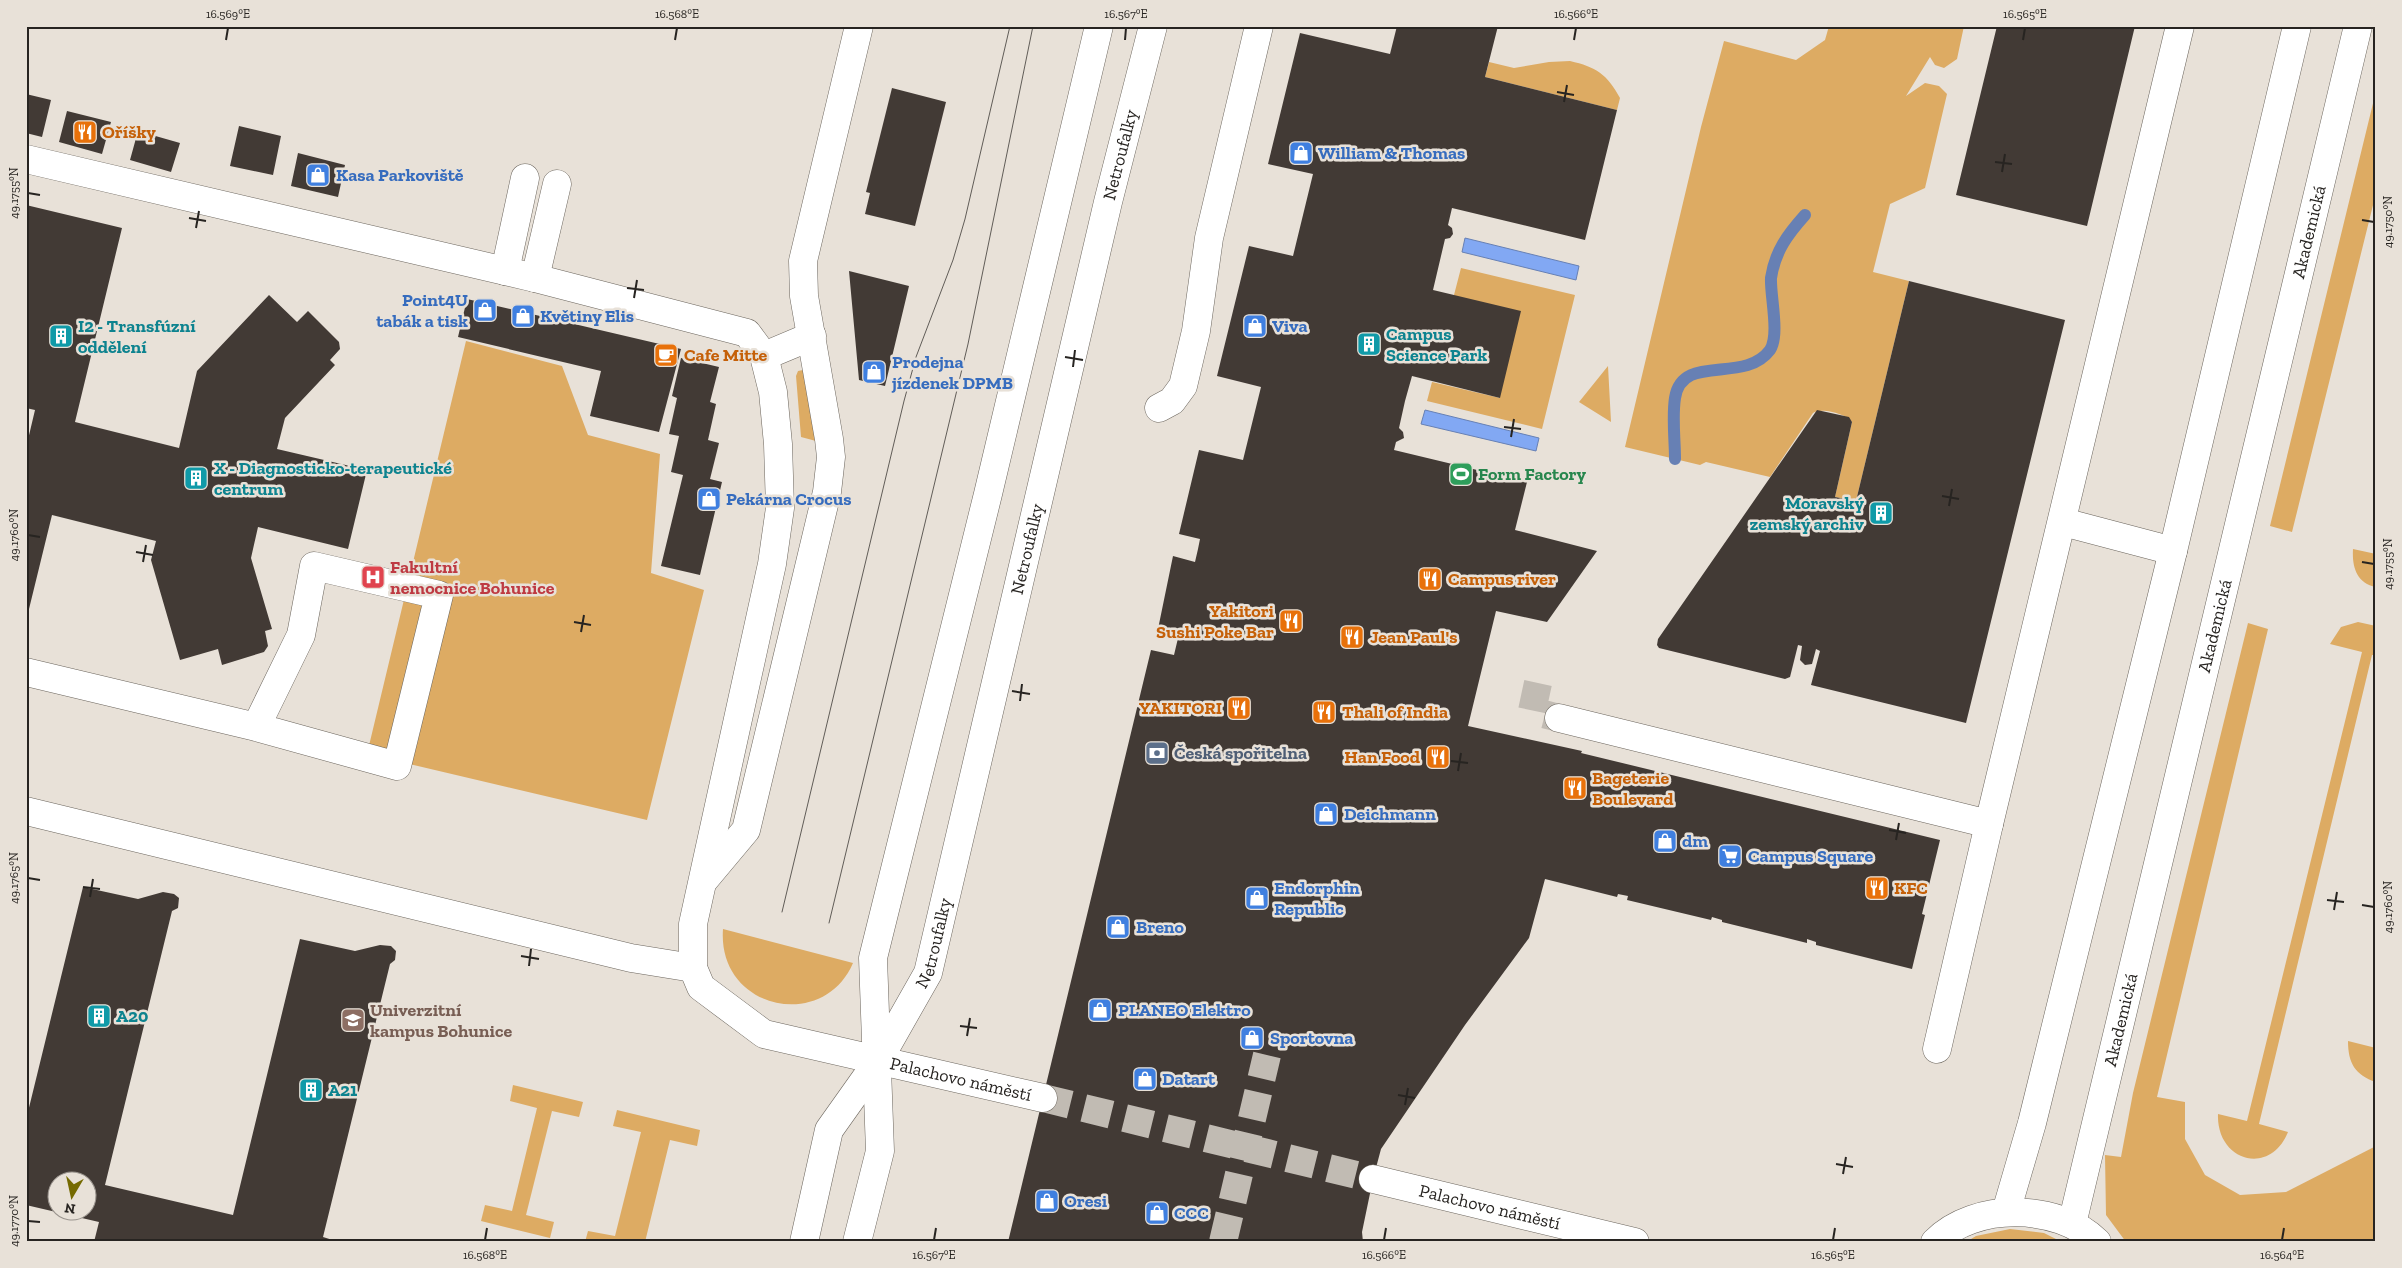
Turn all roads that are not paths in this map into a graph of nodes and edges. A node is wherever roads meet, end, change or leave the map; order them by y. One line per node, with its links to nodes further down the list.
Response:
1 (860, 26): 13 (street)
2 (1098, 26): 26 (street)
3 (1153, 26): 26 (street, Netroufalky)
4 (1259, 26): 15 (street)
5 (2180, 26): 16 (street)
6 (2297, 26): 17 (street)
7 (2358, 26): 30 (street, Akademická)
8 (26, 159): 11 (street)
9 (525, 178): 11 (street)
10 (557, 184): 12 (street)
11 (505, 271): 12 (street)
12 (535, 278): 14 (street)
13 (812, 336): 14 (street); 23 (street)
14 (764, 356): 23 (street)
15 (1159, 408)
16 (2062, 522): 17 (street); 22 (street)
17 (2173, 551): 29 (street)
18 (26, 672): 20 (street)
19 (1559, 718): 22 (street)
20 (256, 727): 20 (street)
21 (26, 811): 24 (street)
22 (1989, 824): 25 (street)
23 (703, 882): 24 (street)
24 (693, 968): 26 (street, Palachovo náměstí)
25 (1937, 1049)
26 (878, 1061): 27 (street, Palachovo náměstí); 31 (street, Netroufalky); 32 (street)
27 (1043, 1098)
28 (1373, 1179): 33 (street, Palachovo náměstí)
29 (2006, 1212): 30 (street); 34 (street)
30 (2072, 1224): 35 (street)
31 (804, 1242)
32 (857, 1242)
33 (1635, 1242)
34 (1935, 1242)
35 (2097, 1242)

